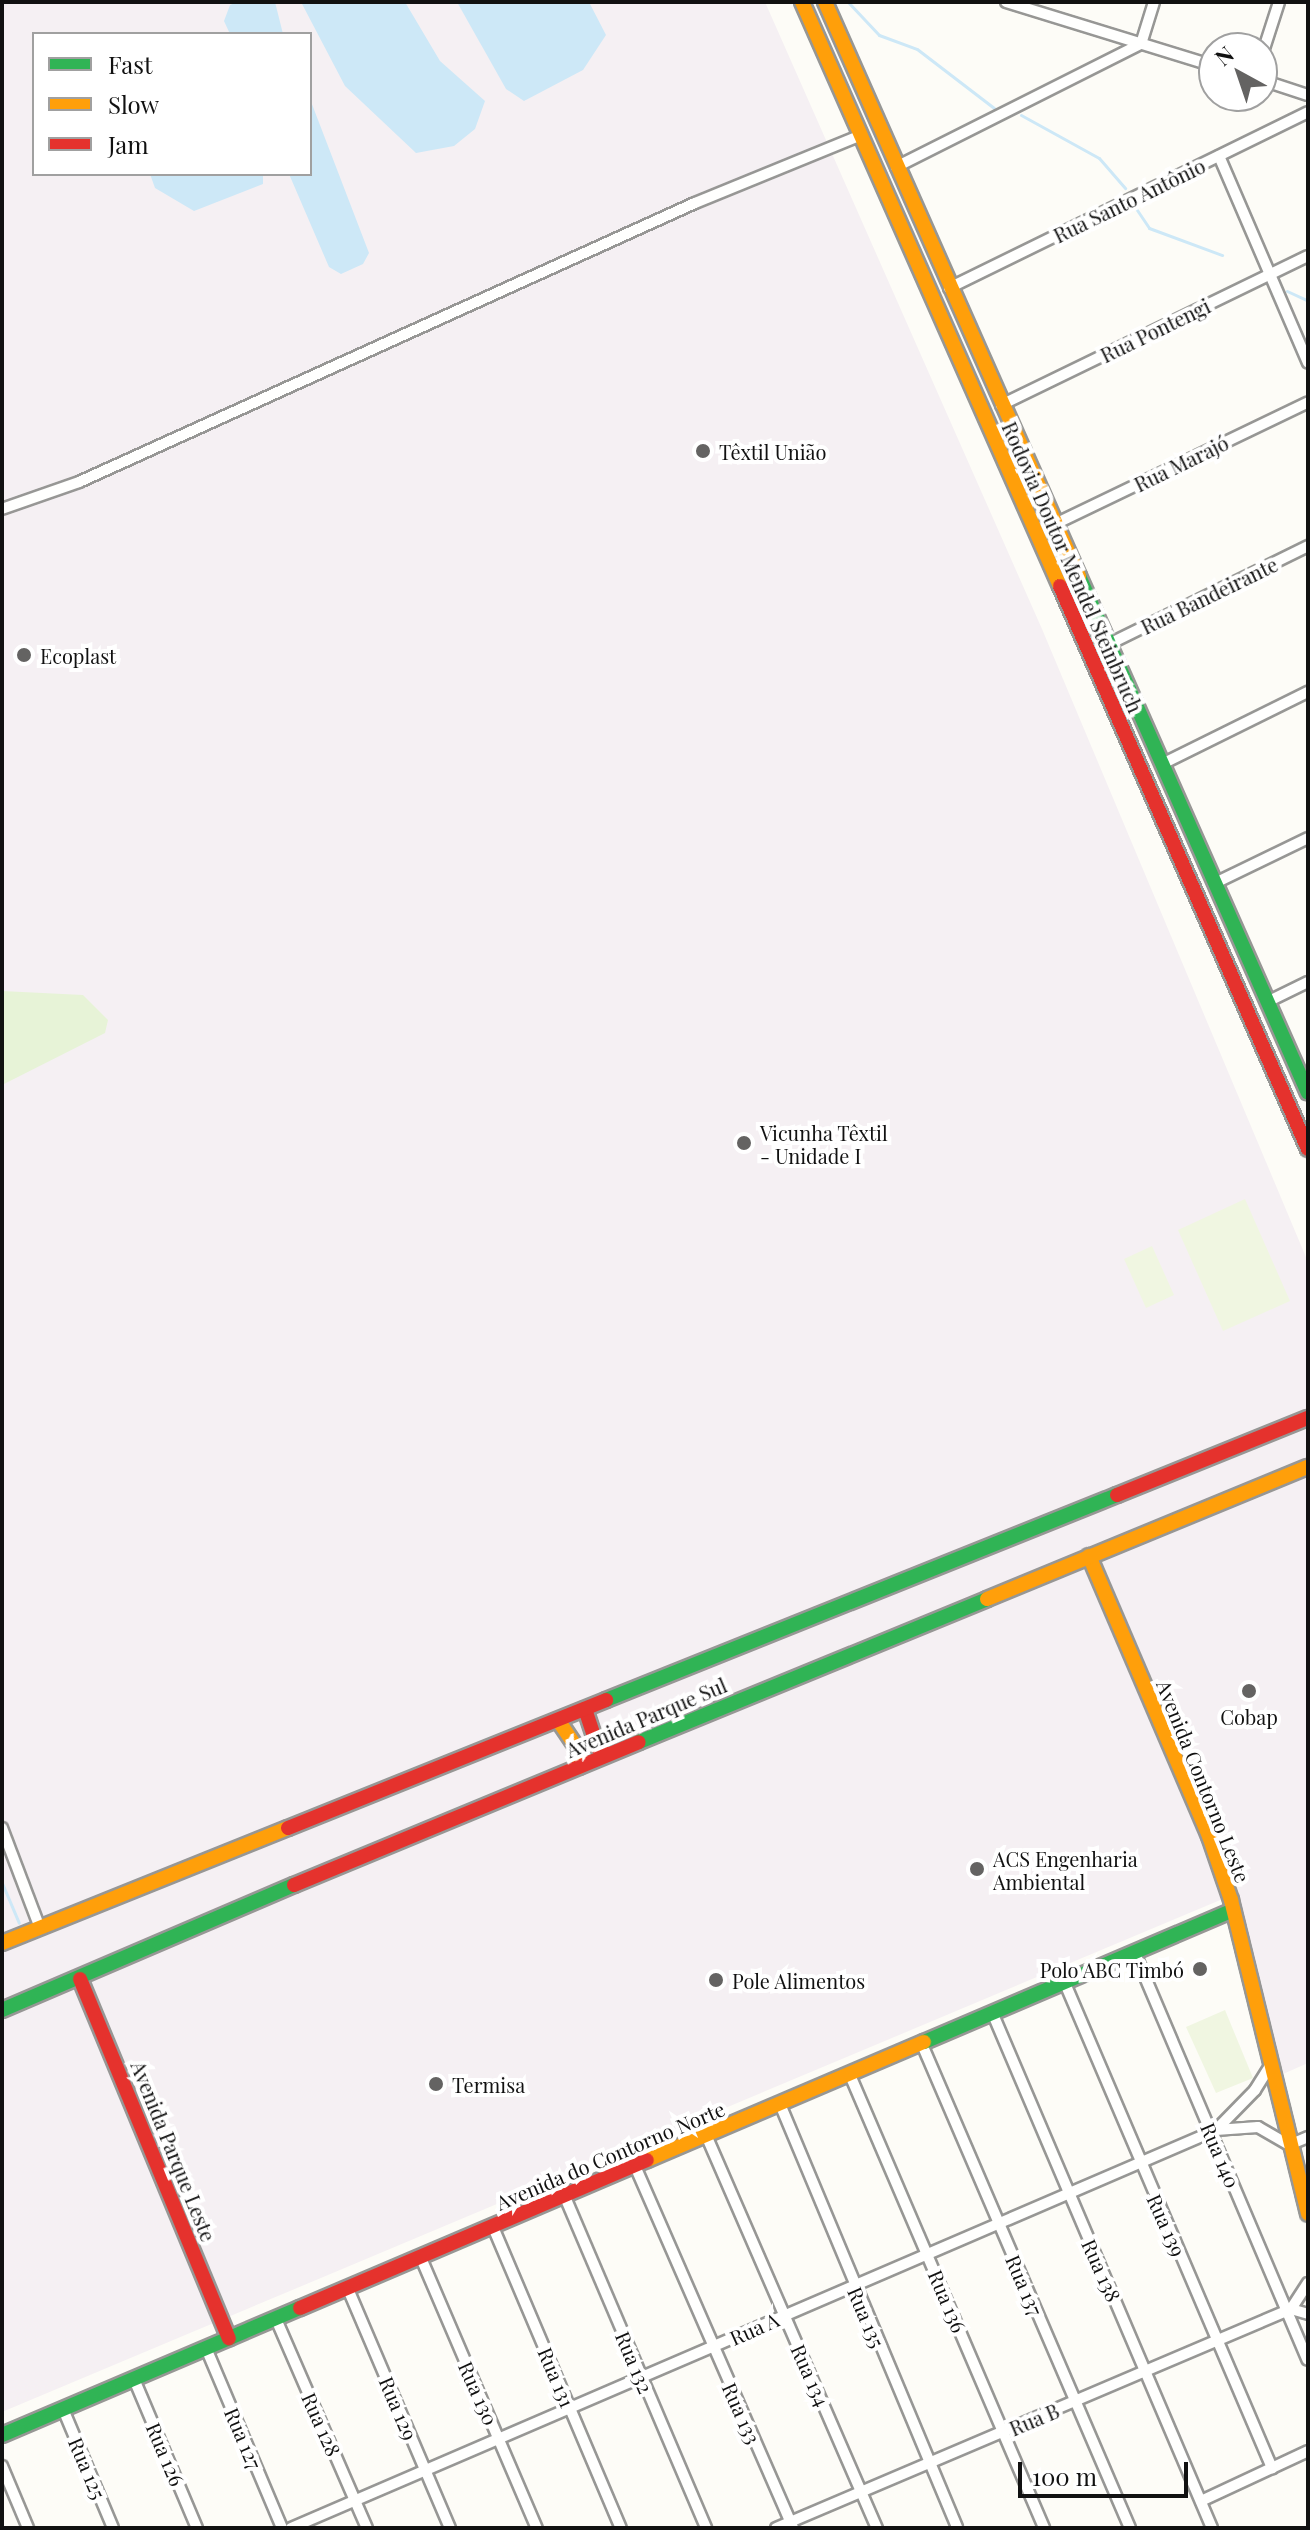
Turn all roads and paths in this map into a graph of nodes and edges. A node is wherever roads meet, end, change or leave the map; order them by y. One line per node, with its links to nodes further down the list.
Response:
1 (802, 2): 13 (main road, Rodovia Doutor Mendel Steinbruch)
2 (825, 2): 15 (main road, Rodovia Doutor Mendel Steinbruch)
3 (1006, 2): 6 (street)
4 (1154, 2): 8 (street)
5 (1279, 2): 7 (street)
6 (1027, 5): 8 (street)
7 (1269, 32)
8 (1141, 44): 9 (street); 15 (street)
9 (1198, 61)
10 (1278, 85): 11 (street)
11 (1308, 95)
12 (1308, 112): 14 (street, Rua Santo Antônio)
13 (859, 136): 22 (street); 33 (main road, Rodovia Doutor Mendel Steinbruch)
14 (1219, 156): 17 (street); 18 (street, Rua Santo Antônio)
15 (895, 168): 18 (main road, Rodovia Doutor Mendel Steinbruch)
16 (1308, 256): 17 (street, Rua Pontengi)
17 (1271, 274): 19 (street); 21 (street, Rua Pontengi)
18 (949, 288): 21 (main road, Rodovia Doutor Mendel Steinbruch)
19 (1308, 363)
20 (1308, 402): 23 (street, Rua Marajó)
21 (1001, 405): 23 (main road, Rodovia Doutor Mendel Steinbruch)
22 (2, 509)
23 (1055, 524): 25 (main road, Rodovia Doutor Mendel Steinbruch)
24 (1308, 546): 25 (street, Rua Bandeirante)
25 (1109, 644): 27 (main road, Rodovia Doutor Mendel Steinbruch)
26 (1308, 692): 27 (street)
27 (1162, 764): 29 (main road, Rodovia Doutor Mendel Steinbruch)
28 (1308, 838): 29 (street)
29 (1215, 883): 31 (main road, Rodovia Doutor Mendel Steinbruch)
30 (1308, 982): 31 (street)
31 (1267, 1002): 32 (main road, Rodovia Doutor Mendel Steinbruch)
32 (1308, 1093)
33 (1308, 1149)
34 (1308, 1418): 37 (main road, Avenida Parque Sul)
35 (1308, 1467): 36 (main road, Avenida Parque Sul)
36 (1089, 1556): 39 (main road, Avenida Parque Sul); 42 (main road, Avenida Contorno Leste)
37 (585, 1709): 38 (main road, Avenida Parque Sul); 39 (main road)
38 (558, 1720): 40 (main road); 43 (main road, Avenida Parque Sul)
39 (607, 1755): 40 (main road, Avenida Parque Sul)
40 (579, 1767): 46 (main road, Avenida Parque Sul)
41 (2, 1828): 43 (street)
42 (1233, 1910): 45 (main road, Avenida do Contorno Norte); 51 (main road, Avenida Contorno Leste)
43 (40, 1928): 44 (main road, Avenida Parque Sul)
44 (2, 1943)
45 (1134, 1951): 47 (main road, Avenida do Contorno Norte); 54 (street, Rua 140)
46 (80, 1979): 48 (main road, Avenida Parque Sul); 74 (main road, Avenida Parque Leste)
47 (1064, 1981): 49 (main road, Avenida do Contorno Norte); 58 (street, Rua 139)
48 (2, 2010)
49 (992, 2012): 50 (main road, Avenida do Contorno Norte); 60 (street, Rua 138)
50 (921, 2042): 52 (main road, Avenida do Contorno Norte); 63 (street, Rua 137)
51 (1272, 2063): 54 (street, Rua A); 57 (main road, Avenida Contorno Leste)
52 (850, 2075): 53 (main road, Avenida do Contorno Norte); 65 (street, Rua 136)
53 (780, 2104): 55 (main road, Avenida do Contorno Norte); 68 (street, Rua 135)
54 (1214, 2131): 57 (street, Rua A); 58 (street, Rua A); 70 (street, Rua 140)
55 (706, 2135): 59 (main road, Avenida do Contorno Norte); 71 (street, Rua 134)
56 (1308, 2137): 57 (street)
57 (1289, 2145): 62 (main road, Avenida Contorno Leste)
58 (1141, 2164): 60 (street, Rua A); 75 (street, Rua 139)
59 (635, 2166): 61 (main road, Avenida do Contorno Norte); 76 (street, Rua 133)
60 (1069, 2194): 63 (street, Rua A); 79 (street, Rua 138)
61 (565, 2197): 64 (main road, Avenida do Contorno Norte); 80 (street, Rua 132)
62 (1308, 2214)
63 (1000, 2223): 65 (street, Rua A); 82 (street, Rua 137)
64 (493, 2227): 66 (main road, Avenida do Contorno Norte); 83 (street, Rua 131)
65 (927, 2254): 68 (street, Rua A); 85 (street, Rua 136)
66 (421, 2258): 69 (main road, Avenida do Contorno Norte); 87 (street, Rua 130)
67 (1308, 2283): 70 (street)
68 (853, 2284): 71 (street, Rua A); 89 (street, Rua 135)
69 (348, 2289): 73 (main road, Avenida do Contorno Norte); 92 (street, Rua 129)
70 (1289, 2310): 72 (street); 75 (street, Rua B); 78 (street, Rua 140)
71 (784, 2314): 76 (street, Rua A); 93 (street, Rua 134)
72 (1308, 2314)
73 (276, 2319): 74 (main road, Avenida do Contorno Norte); 94 (street, Rua 128)
74 (229, 2338): 77 (main road, Avenida do Contorno Norte)
75 (1218, 2340): 79 (street, Rua B); 91 (street, Rua 139)
76 (713, 2347): 80 (street, Rua A); 96 (street, Rua 133)
77 (206, 2348): 81 (main road, Avenida do Contorno Norte); 100 (street, Rua 127)
78 (1308, 2360)
79 (1147, 2371): 82 (street, Rua B); 95 (street, Rua 138)
80 (641, 2377): 83 (street, Rua A); 106 (street, Rua 132)
81 (134, 2379): 84 (main road, Avenida do Contorno Norte); 99 (street, Rua 126)
82 (1074, 2401): 85 (street, Rua B); 111 (street, Rua 137)
83 (569, 2407): 87 (street, Rua A); 105 (street, Rua 131)
84 (63, 2409): 86 (main road, Avenida do Contorno Norte); 98 (street, Rua 125)
85 (1004, 2431): 89 (street, Rua B); 110 (street, Rua 136)
86 (2, 2435)
87 (499, 2437): 92 (street, Rua A); 104 (street, Rua 130)
88 (1308, 2451): 91 (street)
89 (930, 2464): 93 (street, Rua B); 109 (street, Rua 135)
90 (2, 2466): 97 (street)
91 (1272, 2468): 95 (street)
92 (425, 2469): 94 (street, Rua A); 103 (street, Rua 129)
93 (862, 2490): 96 (street, Rua B); 108 (street, Rua 134)
94 (355, 2499): 101 (street, Rua A); 102 (street, Rua 128)
95 (1201, 2501): 112 (street, Rua 138)
96 (792, 2525): 107 (street, Rua B)
97 (28, 2528)
98 (113, 2528)
99 (197, 2528)
100 (282, 2528)
101 (291, 2528)
102 (367, 2528)
103 (450, 2528)
104 (537, 2528)
105 (621, 2528)
106 (706, 2528)
107 (776, 2528)
108 (877, 2528)
109 (957, 2528)
110 (1044, 2528)
111 (1130, 2528)
112 (1212, 2528)

